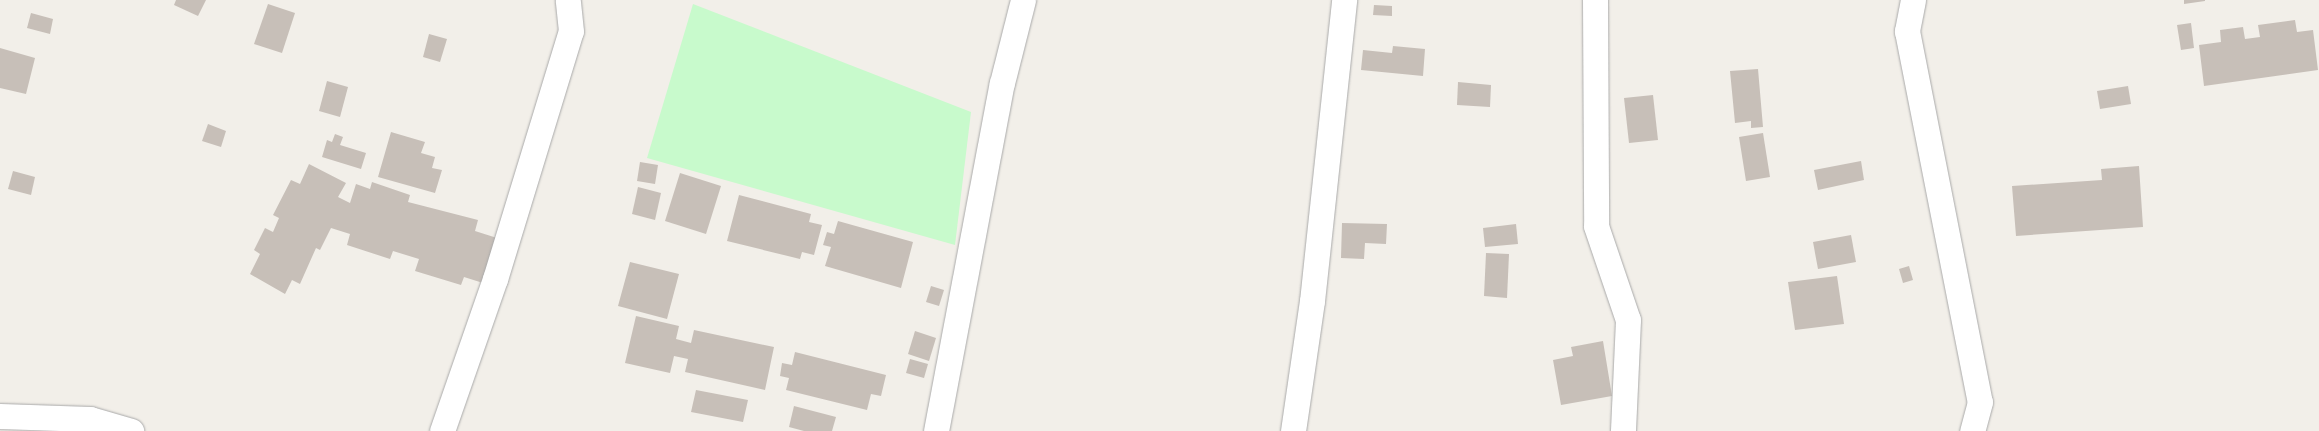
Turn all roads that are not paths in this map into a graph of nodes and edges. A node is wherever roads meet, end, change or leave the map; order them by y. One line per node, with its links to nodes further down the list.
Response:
1 (568, 0): 8 (street)
2 (1023, 0): 9 (street)
3 (1344, 0): 10 (street)
4 (1595, 0): 11 (street)
5 (1913, 0): 12 (street)
6 (0, 416): 7 (street)
7 (131, 431)
8 (442, 431)
9 (936, 431)
10 (1294, 431)
11 (1623, 431)
12 (1972, 431)

